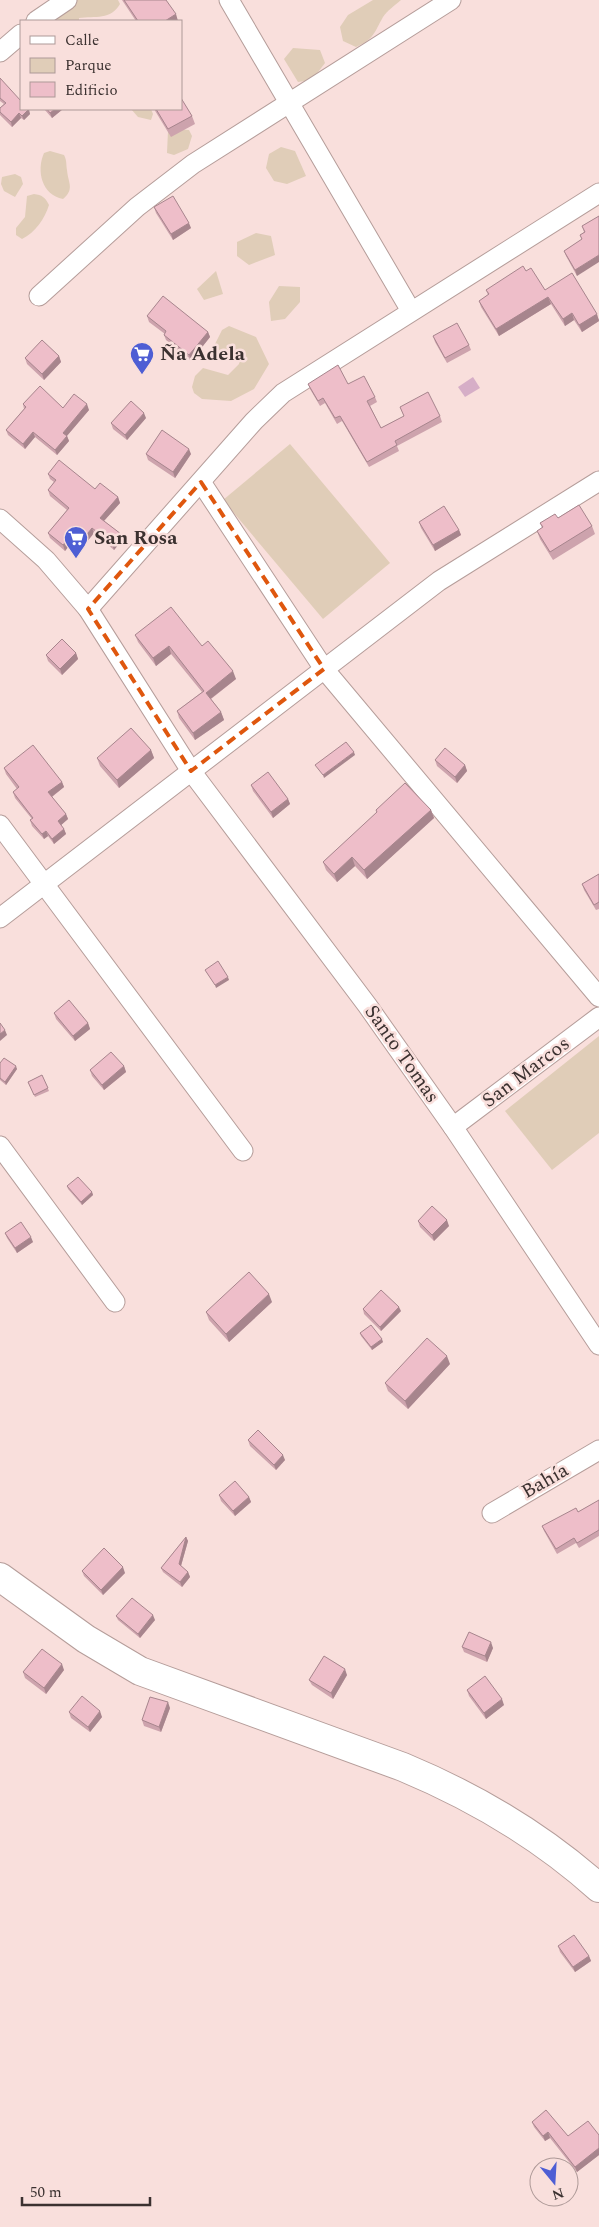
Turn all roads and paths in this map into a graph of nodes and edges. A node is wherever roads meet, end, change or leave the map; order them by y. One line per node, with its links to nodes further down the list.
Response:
1 (67, 0): 4 (street)
2 (229, 0): 7 (street)
3 (451, 0): 7 (street)
4 (37, 20)
5 (20, 35): 6 (street)
6 (0, 52)
7 (289, 103): 9 (street); 10 (street)
8 (599, 194): 10 (street)
9 (39, 296)
10 (410, 312): 12 (street)
11 (599, 481): 15 (street)
12 (201, 482): 14 (street); 15 (street)
13 (0, 519): 14 (street, Santo Tomas)
14 (88, 609): 16 (street, Santo Tomas)
15 (324, 669): 16 (street); 20 (street)
16 (191, 771): 18 (street); 22 (street, Santo Tomas)
17 (0, 825): 18 (street)
18 (44, 885): 19 (street); 24 (street)
19 (0, 918)
20 (599, 997)
21 (599, 1017): 22 (street, San Marcos)
22 (453, 1127): 26 (street, Santo Tomas)
23 (0, 1146): 25 (street)
24 (243, 1151)
25 (115, 1302)
26 (599, 1345)
27 (599, 1450): 28 (street, Bahía)
28 (492, 1513)
29 (0, 1576): 30 (street)
30 (599, 1888)

